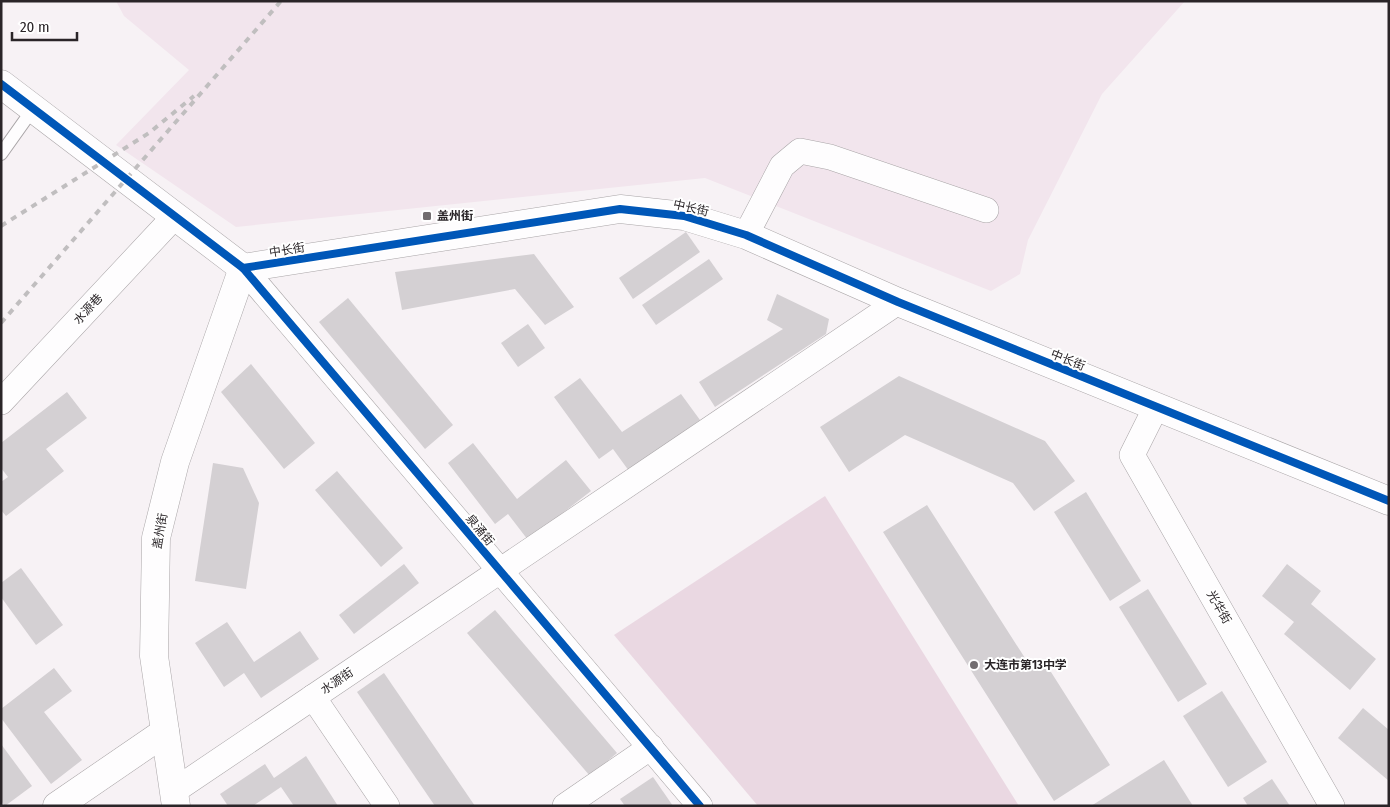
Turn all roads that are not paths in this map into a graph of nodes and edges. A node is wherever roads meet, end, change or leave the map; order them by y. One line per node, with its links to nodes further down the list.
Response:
1 (1, 84): 2 (street)
2 (33, 109): 3 (lane); 5 (street)
3 (1, 154)
4 (986, 210): 6 (street)
5 (175, 216): 7 (street); 9 (street, 水源巷)
6 (746, 235): 7 (street, 中长街); 8 (street, 中长街)
7 (243, 268): 12 (street, 泉涌街); 14 (street, 盖州街)
8 (898, 302): 10 (street, 中长街); 12 (street, 水源街)
9 (1, 402)
10 (1156, 408): 11 (street, 中长街); 21 (street, 光华街)
11 (1389, 501)
12 (501, 571): 13 (street, 水源街); 15 (street, 泉涌街)
13 (313, 697): 16 (street, 水源街); 18 (street)
14 (165, 732): 16 (street, 盖州街); 17 (street)
15 (650, 747): 19 (street); 20 (street, 泉涌街)
16 (175, 798)
17 (57, 806)
18 (387, 806)
19 (565, 806)
20 (700, 806)
21 (1332, 806)

